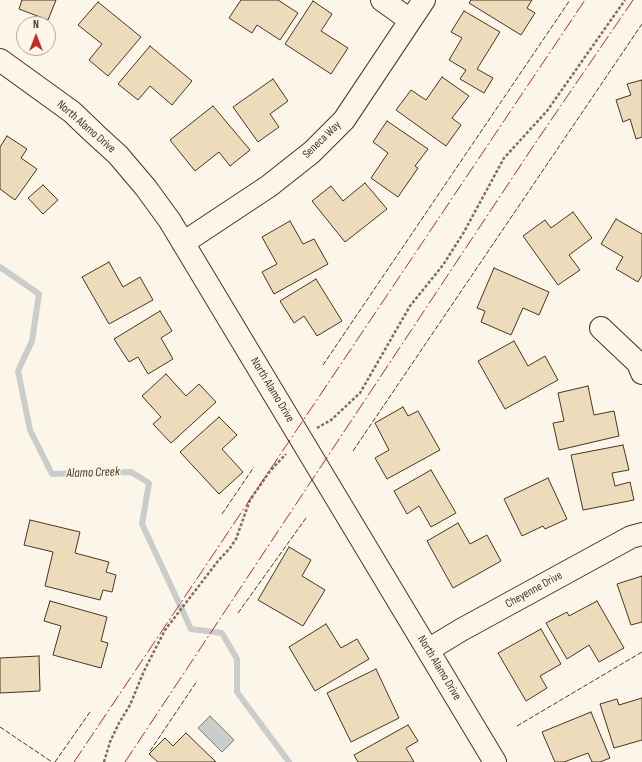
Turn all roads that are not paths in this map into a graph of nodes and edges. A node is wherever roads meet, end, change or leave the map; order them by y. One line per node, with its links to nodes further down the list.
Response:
1 (382, 0): 3 (street)
2 (424, 0): 3 (street, Seneca Way)
3 (410, 20): 5 (street, Seneca Way)
4 (0, 60): 5 (street, North Alamo Drive)
5 (183, 243): 9 (street, North Alamo Drive)
6 (601, 328): 7 (street)
7 (642, 373)
8 (642, 534): 9 (street, Cheyenne Drive)
9 (428, 650): 10 (street, North Alamo Drive)
10 (495, 762)

